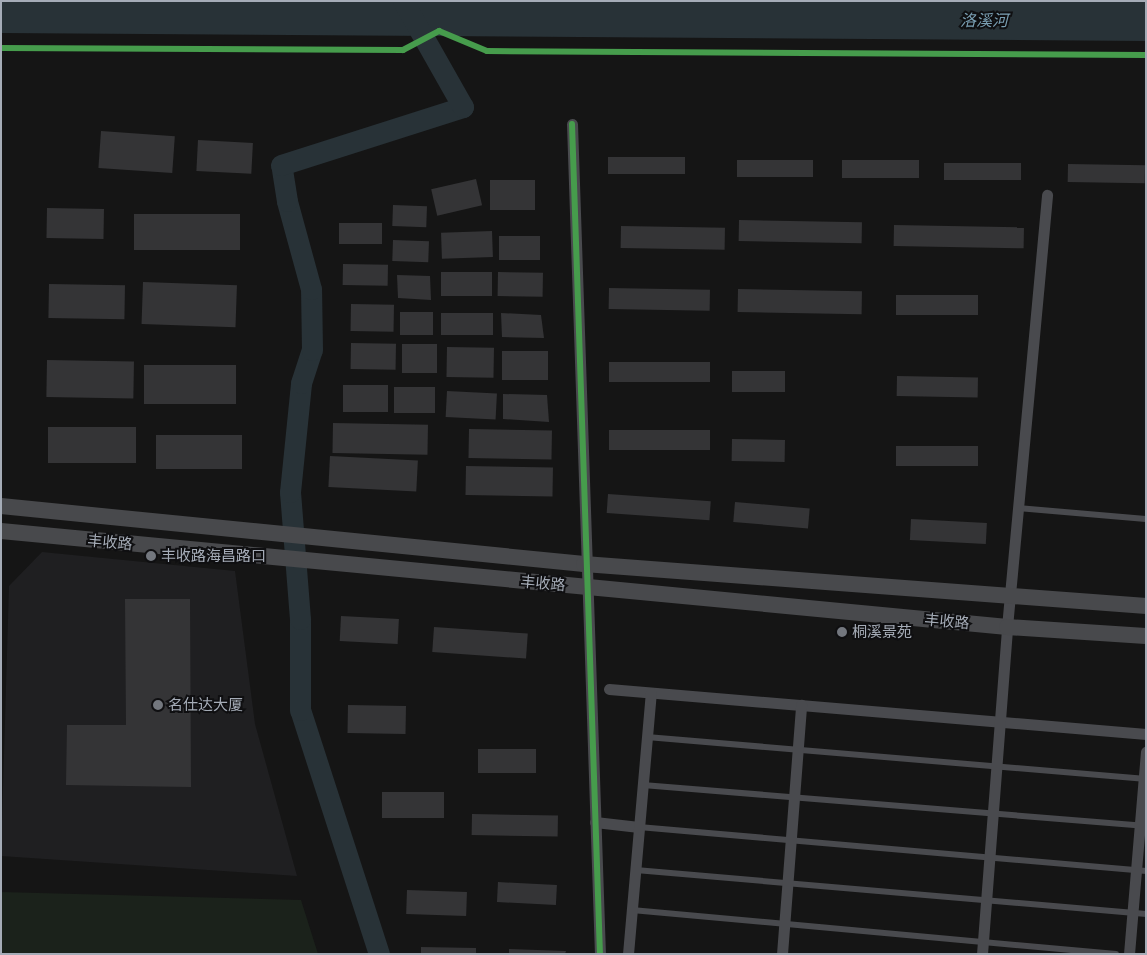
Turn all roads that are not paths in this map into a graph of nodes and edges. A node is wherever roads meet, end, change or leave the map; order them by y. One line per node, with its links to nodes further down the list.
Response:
1 (572, 124): 7 (street)
2 (1047, 195): 4 (street)
3 (1, 506): 7 (main road, 丰收路)
4 (1018, 508): 5 (lane); 9 (street)
5 (1146, 519)
6 (1, 531): 8 (main road, 丰收路)
7 (584, 564): 8 (street); 9 (main road, 丰收路)
8 (585, 587): 11 (main road, 丰收路); 26 (street)
9 (1010, 595): 10 (main road, 丰收路); 11 (street)
10 (1146, 606)
11 (1007, 627): 12 (main road, 丰收路); 16 (street)
12 (1146, 636)
13 (609, 690): 14 (street)
14 (651, 693): 15 (street); 18 (street)
15 (801, 705): 16 (street); 19 (street)
16 (1000, 722): 17 (street); 21 (street)
17 (1146, 734)
18 (647, 736): 19 (lane); 23 (street)
19 (798, 749): 21 (lane); 24 (street)
20 (1146, 752): 22 (street)
21 (996, 766): 22 (lane); 25 (street)
22 (1145, 779): 27 (street)
23 (643, 785): 24 (lane); 28 (street)
24 (794, 797): 25 (lane); 29 (street)
25 (993, 813): 27 (lane); 30 (street)
26 (594, 822): 28 (street); 40 (street)
27 (1143, 825): 32 (street)
28 (640, 827): 29 (lane); 31 (street)
29 (791, 840): 30 (lane); 33 (street)
30 (990, 857): 32 (lane); 34 (street)
31 (636, 870): 33 (lane); 35 (street)
32 (1141, 871): 36 (street)
33 (788, 883): 34 (lane); 38 (street)
34 (986, 900): 36 (lane); 39 (street)
35 (632, 910): 38 (lane); 41 (street)
36 (1132, 913): 37 (lane); 44 (street)
37 (1146, 914)
38 (785, 924): 39 (lane); 42 (street)
39 (983, 948): 43 (lane)
40 (600, 954)
41 (628, 954)
42 (782, 954)
43 (1116, 954)
44 (1129, 954)

